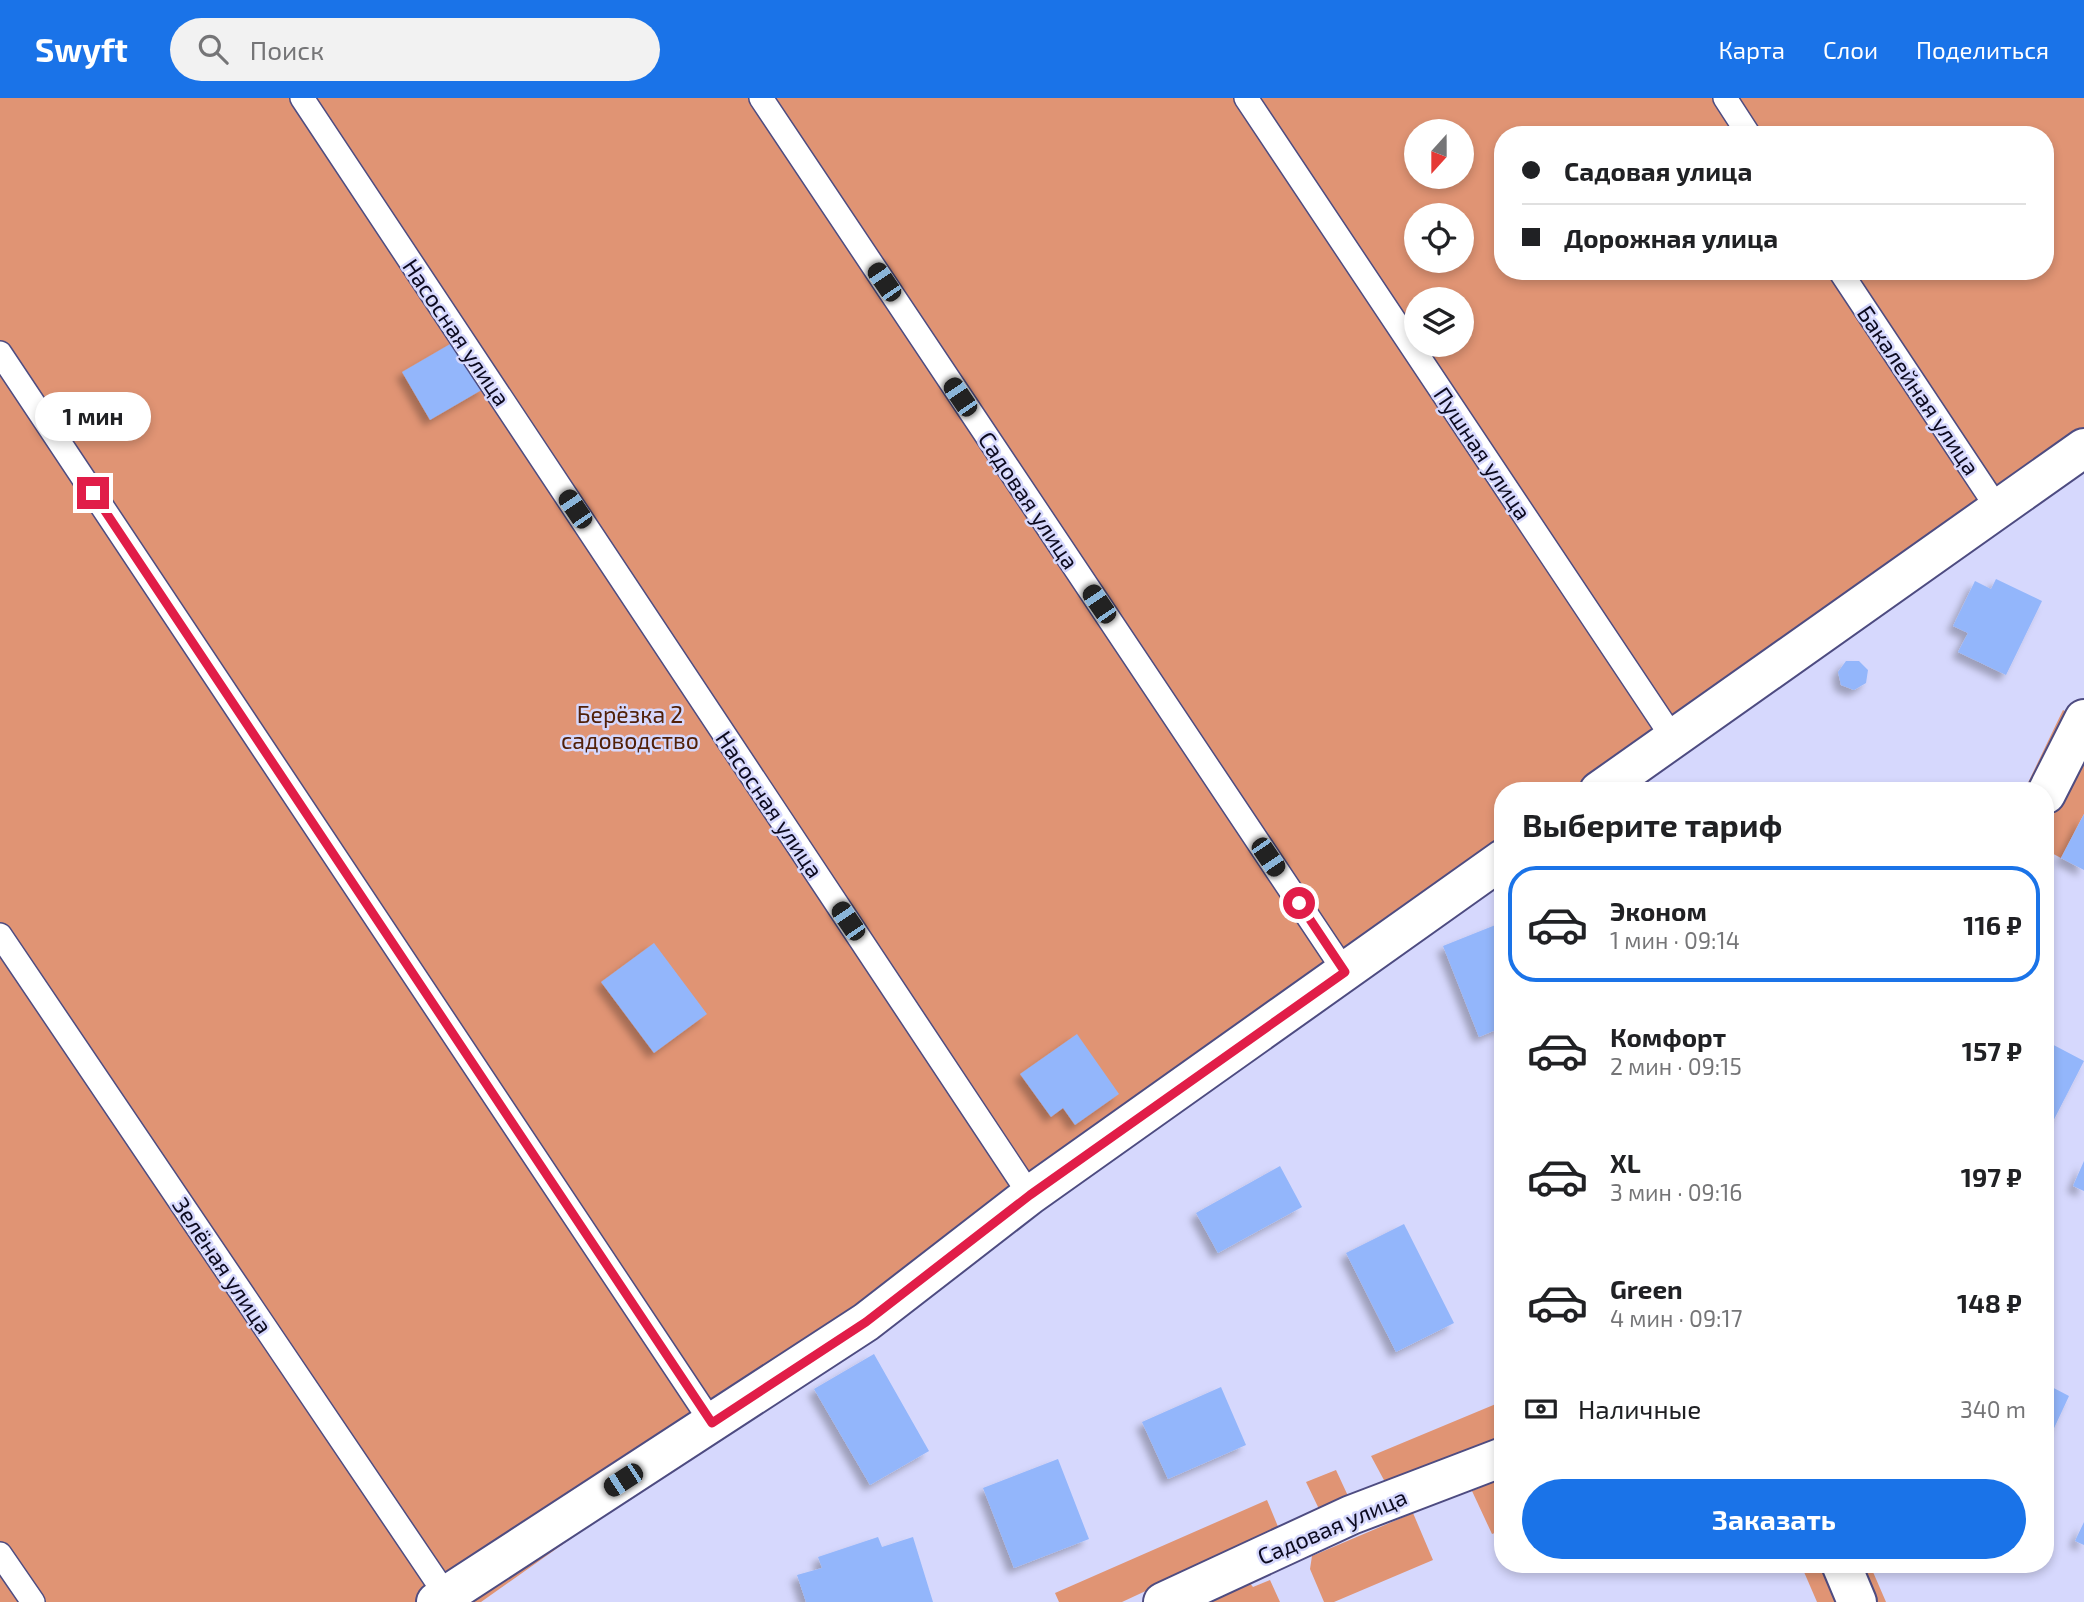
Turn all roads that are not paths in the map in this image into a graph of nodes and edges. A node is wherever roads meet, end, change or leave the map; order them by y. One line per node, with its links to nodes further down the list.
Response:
1 (302, 98): 17 (lane, Насосная улица)
2 (761, 98): 16 (lane, Садовая улица)
3 (1246, 98): 11 (lane, Пушная улица)
4 (1725, 98): 5 (lane)
5 (1743, 126)
6 (1846, 280): 9 (lane, Бакалейная улица)
7 (0, 353): 18 (lane)
8 (2084, 448): 9 (street)
9 (1998, 509): 11 (street)
10 (2084, 719): 13 (street)
11 (1673, 738): 12 (street)
12 (1612, 782)
13 (2052, 782)
14 (1494, 865): 16 (street)
15 (0, 935): 22 (lane, Зелёная улица)
16 (1345, 972): 17 (street)
17 (1030, 1195): 18 (street)
18 (712, 1423): 22 (street)
19 (1494, 1460): 24 (street, Садовая улица)
20 (0, 1553): 23 (lane)
21 (1845, 1573): 25 (street)
22 (441, 1598)
23 (33, 1602)
24 (1163, 1602)
25 (1857, 1602)

